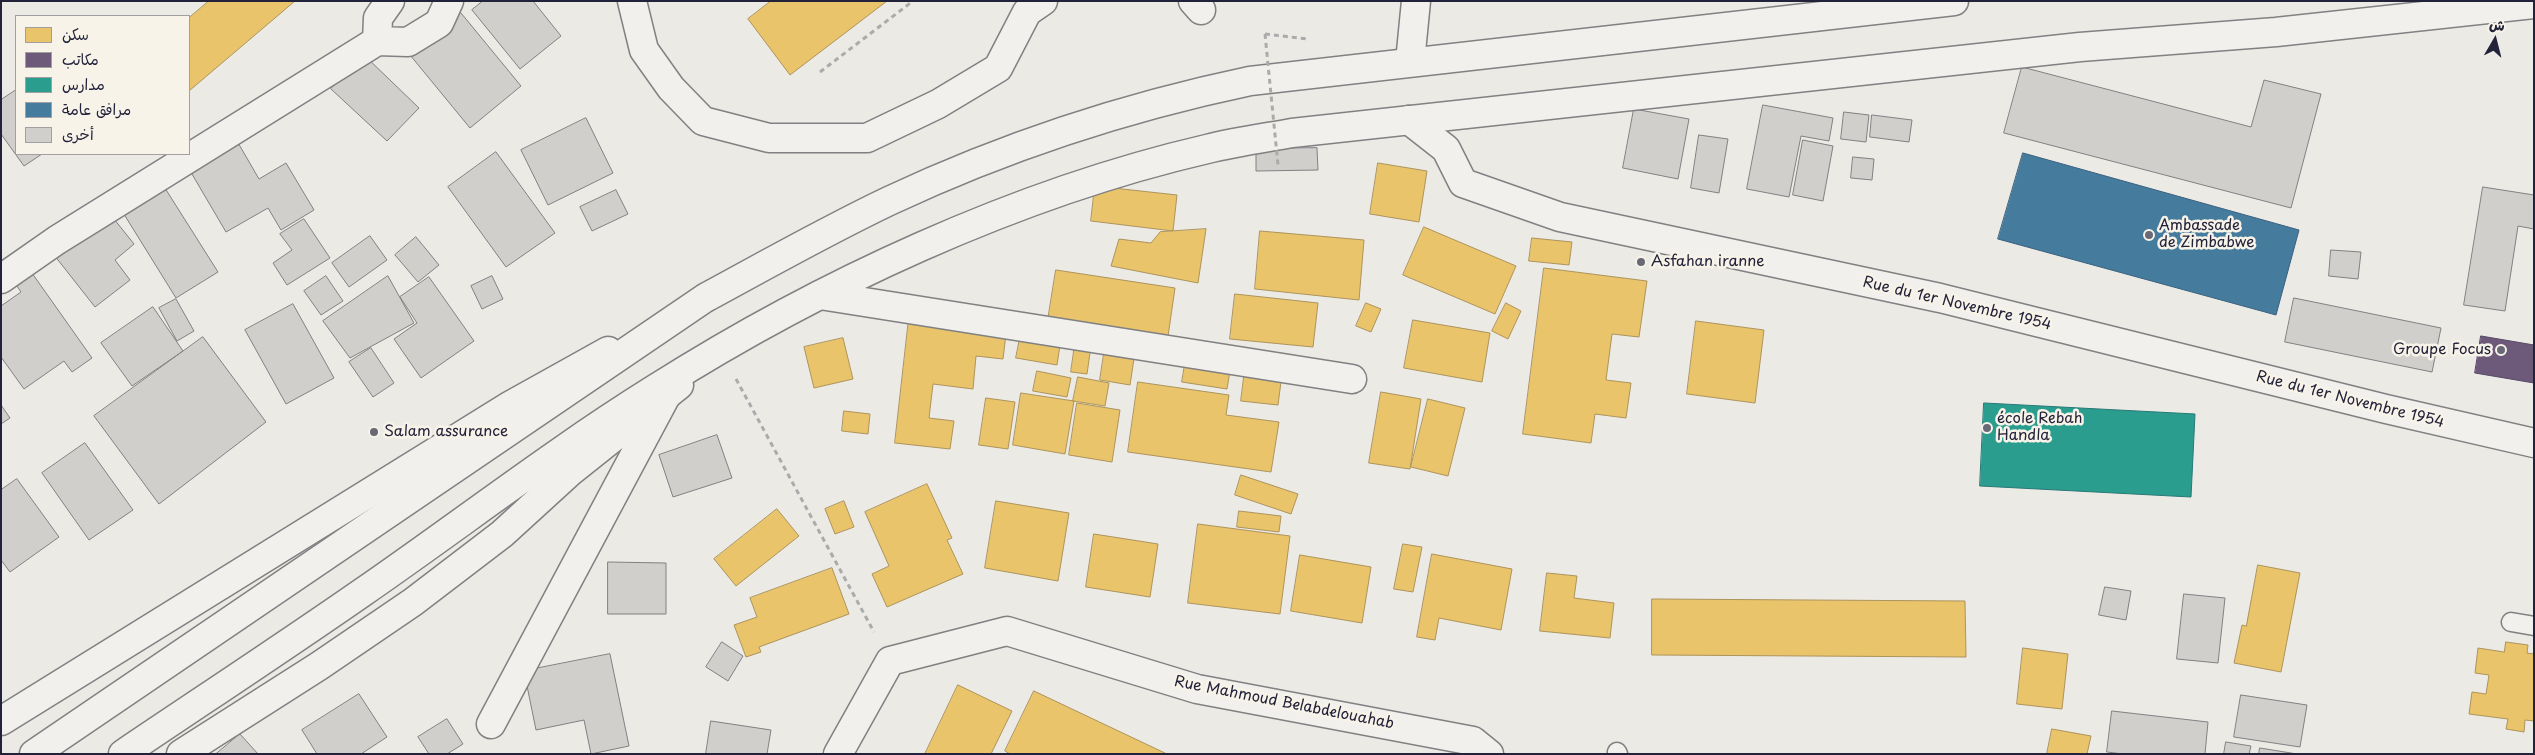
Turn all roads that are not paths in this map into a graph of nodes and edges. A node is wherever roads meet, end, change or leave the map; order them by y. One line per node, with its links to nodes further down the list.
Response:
1 (390, 1): 8 (main road)
2 (449, 1): 8 (main road)
3 (632, 1): 4 (main road)
4 (1043, 1)
5 (1416, 1): 9 (main road)
6 (1954, 1): 9 (main road)
7 (2534, 4): 10 (main road)
8 (376, 41): 11 (main road)
9 (1410, 62): 13 (main road)
10 (1409, 120): 12 (main road); 17 (main road, Rue du 1er Novembre 1954)
11 (1, 279)
12 (820, 296): 14 (main road); 15 (main road)
13 (705, 298): 20 (main road); 22 (main road)
14 (730, 343): 16 (main road); 23 (main road)
15 (1352, 380)
16 (666, 396): 21 (main road); 24 (main road)
17 (2534, 443)
18 (2511, 622): 19 (lane)
19 (2534, 626)
20 (1, 721)
21 (490, 724)
22 (34, 754)
23 (123, 754)
24 (181, 754)
25 (838, 754): 26 (main road, Rue Mahmoud Belabdelouahab)
26 (1489, 754)

